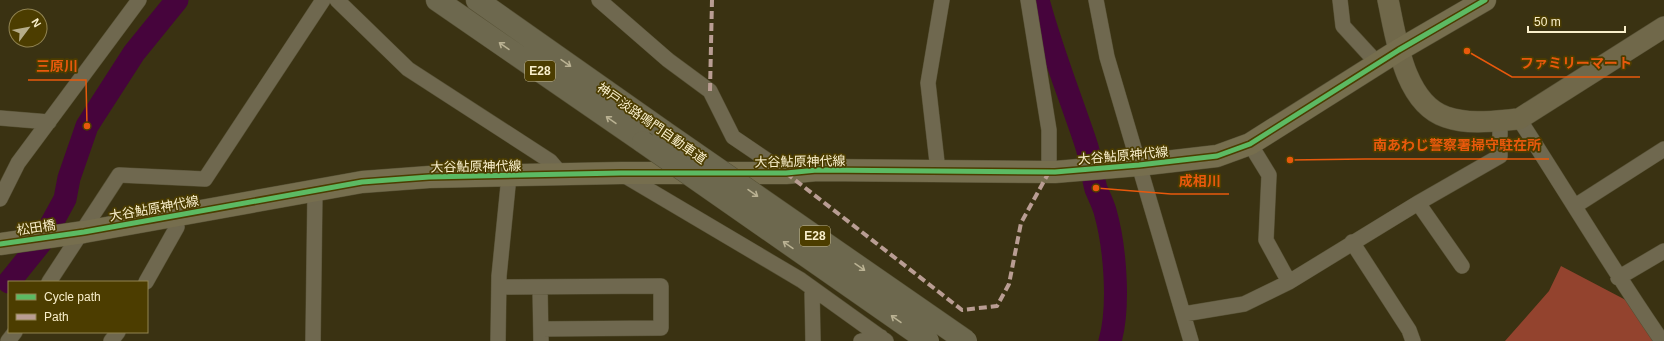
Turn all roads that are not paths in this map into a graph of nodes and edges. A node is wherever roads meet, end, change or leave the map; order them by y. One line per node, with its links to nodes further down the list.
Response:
1 (139, 0): 18 (street)
2 (323, 0): 33 (street)
3 (337, 0): 26 (street)
4 (437, 0): 54 (highway, 神戸淡路鳴門自動車道 / E28, one-way to 4, bridge)
5 (477, 0): 55 (highway, 神戸淡路鳴門自動車道 / E28, one-way to 55, bridge)
6 (599, 0): 25 (street)
7 (942, 0): 22 (street)
8 (1028, 0): 23 (street)
9 (1096, 0): 21 (street)
10 (1340, 0): 15 (street)
11 (1388, 0): 14 (main road)
12 (1485, 0): 14 (main road, 大谷鮎原神代線)
13 (1664, 27): 17 (main road)
14 (1399, 50): 15 (main road, 大谷鮎原神代線); 17 (main road)
15 (1378, 64): 19 (main road, 大谷鮎原神代線)
16 (0, 118): 18 (street)
17 (1510, 120): 30 (street); 31 (street)
18 (49, 122): 29 (street)
19 (1250, 144): 21 (main road, 大谷鮎原神代線); 41 (street)
20 (1664, 149): 31 (street)
21 (1134, 166): 23 (main road, 大谷鮎原神代線); 45 (street)
22 (938, 171): 23 (main road, 大谷鮎原神代線); 25 (main road, 大谷鮎原神代線)
23 (1052, 172)
24 (620, 173): 25 (main road, 大谷鮎原神代線); 26 (main road, 大谷鮎原神代線); 44 (street)
25 (786, 173)
26 (562, 175): 27 (main road, 大谷鮎原神代線)
27 (509, 176): 28 (main road, 大谷鮎原神代線); 42 (street)
28 (315, 190): 33 (main road, 大谷鮎原神代線); 50 (street)
29 (0, 199)
30 (1418, 203): 34 (street); 37 (street)
31 (1575, 206): 38 (street)
32 (177, 227): 40 (street)
33 (80, 232): 35 (main road, 松田橋); 39 (street)
34 (1352, 242): 41 (street); 57 (street)
35 (0, 244)
36 (1664, 251): 38 (street)
37 (1462, 266)
38 (1618, 278): 58 (street)
39 (50, 281)
40 (147, 281)
41 (1289, 282): 45 (street)
42 (499, 287): 43 (street); 51 (street)
43 (540, 287): 47 (street); 47 (street)
44 (812, 288): 48 (street); 52 (street)
45 (1184, 314): 56 (street)
46 (14, 333): 49 (street)
47 (541, 335)
48 (883, 339): 53 (street)
49 (8, 341)
50 (313, 341)
51 (498, 341)
52 (813, 341)
53 (861, 341)
54 (928, 341)
55 (966, 341)
56 (1191, 341)
57 (1413, 341)
58 (1662, 341)

